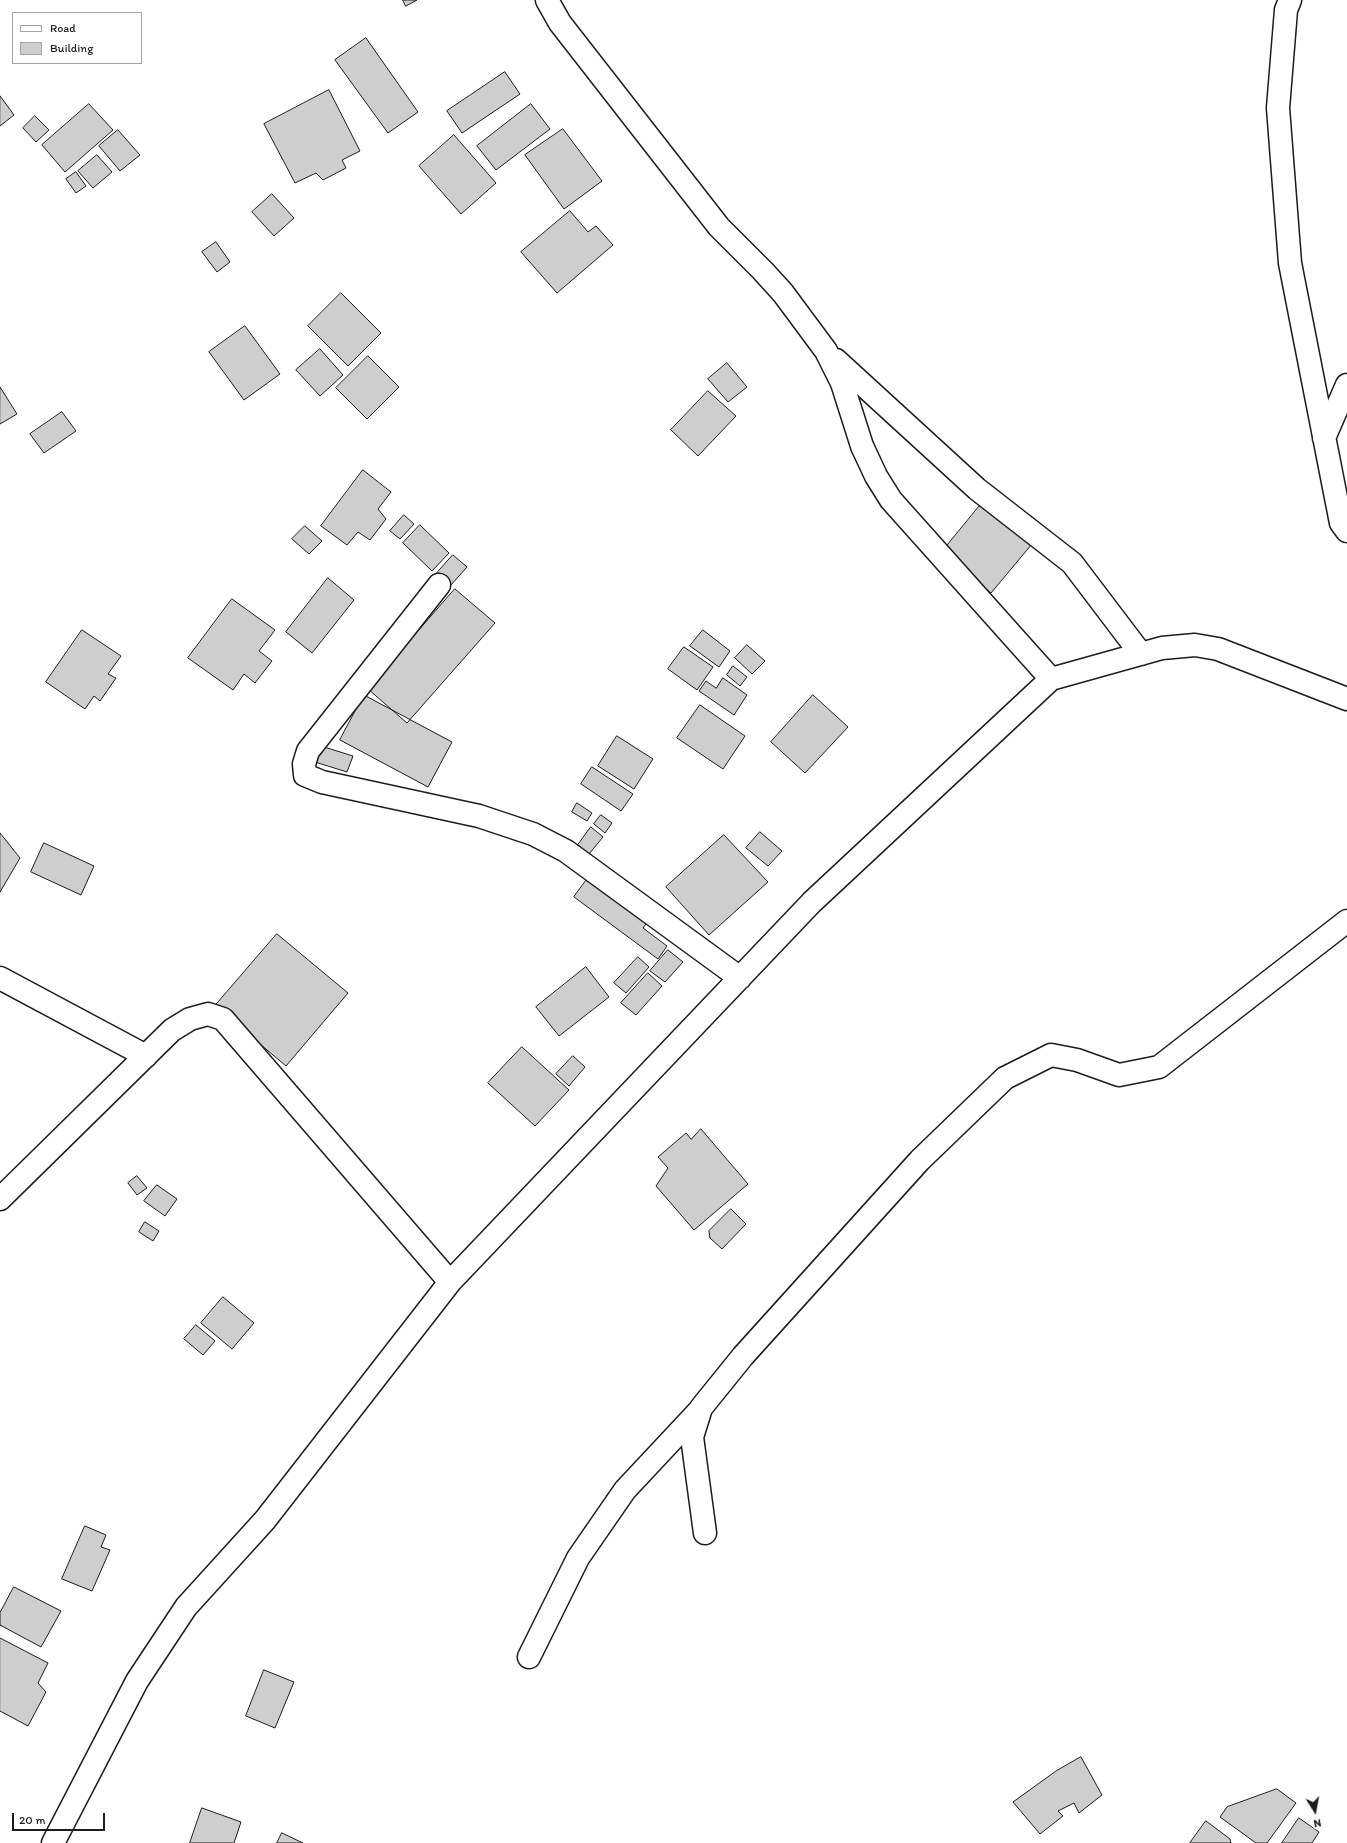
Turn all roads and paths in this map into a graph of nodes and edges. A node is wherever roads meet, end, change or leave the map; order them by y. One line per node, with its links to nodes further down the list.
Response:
1 (547, 0): 3 (street)
2 (1290, 0): 5 (street)
3 (826, 351): 8 (street); 9 (street)
4 (1347, 385): 5 (street)
5 (1324, 438): 6 (street)
6 (1347, 531)
7 (439, 585): 13 (street)
8 (1141, 654): 9 (street); 10 (street)
9 (1051, 679): 13 (street)
10 (1347, 699)
11 (1347, 921): 17 (street)
12 (0, 978): 14 (street)
13 (740, 978): 16 (street)
14 (146, 1056): 15 (street); 16 (street)
15 (0, 1199)
16 (450, 1282): 20 (street)
17 (701, 1408): 18 (street); 19 (street)
18 (705, 1533)
19 (529, 1657)
20 (54, 1843)

